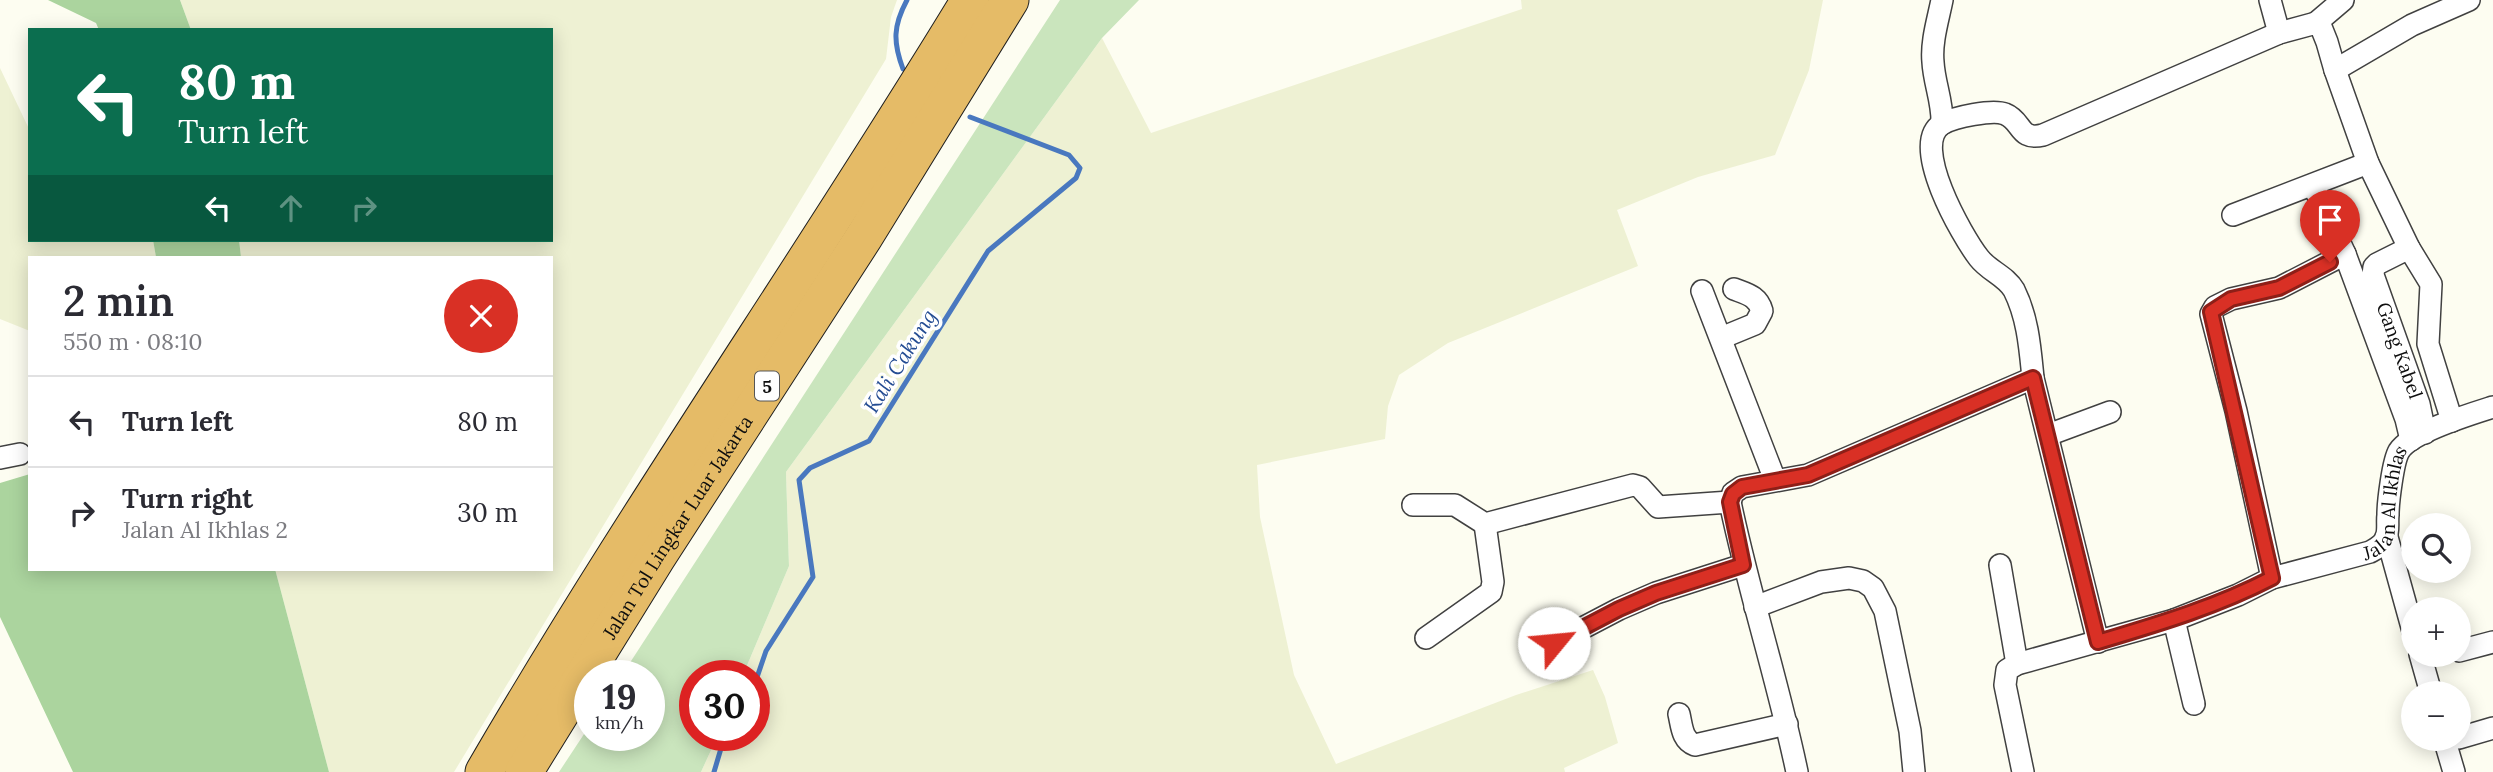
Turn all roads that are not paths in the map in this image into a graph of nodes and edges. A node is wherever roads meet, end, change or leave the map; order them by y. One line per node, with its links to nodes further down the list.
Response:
1 (970, 0): 48 (highway, Jalan Tol Lingkar Luar Jakarta / 5)
2 (1010, 0): 49 (highway, Jalan Tol Lingkar Luar Jakarta / 5)
3 (1942, 0): 10 (street)
4 (2270, 0): 8 (street)
5 (2343, 0): 7 (street)
6 (2469, 0): 9 (street)
7 (2316, 23): 8 (street); 9 (street)
8 (2279, 33): 10 (street)
9 (2334, 70): 11 (street)
10 (1942, 124): 19 (street)
11 (2368, 163): 12 (street); 14 (street)
12 (2313, 185): 13 (street); 15 (street)
13 (2233, 215)
14 (2409, 248): 22 (street); 24 (street, Gang Kabel)
15 (2337, 258): 24 (street); 32 (street)
16 (1734, 289): 18 (street)
17 (1702, 291): 18 (street)
18 (1721, 338): 25 (street)
19 (2033, 378): 23 (street); 25 (street)
20 (2493, 407): 22 (street, Jalan Al Ikhlas)
21 (2110, 412): 23 (street)
22 (2452, 421): 24 (street, Jalan Al Ikhlas)
23 (2048, 435): 37 (street)
24 (2418, 436): 29 (street, Jalan Al Ikhlas)
25 (1775, 480): 26 (street)
26 (1730, 502): 28 (street); 30 (street)
27 (1413, 505): 28 (street)
28 (1485, 524): 36 (street)
29 (2386, 537): 32 (street, Jalan Al Ikhlas); 33 (street)
30 (1743, 565): 34 (street); 39 (street)
31 (2000, 565): 41 (street)
32 (2272, 578): 35 (street, Jalan Al Ikhlas)
33 (2403, 597)
34 (1755, 607): 44 (street); 51 (street)
35 (2174, 620): 37 (street, Jalan Al Ikhlas); 42 (street)
36 (1426, 638)
37 (2098, 642): 41 (street, Jalan Al Ikhlas)
38 (2493, 642): 40 (street)
39 (1554, 643)
40 (2471, 648)
41 (2017, 664): 52 (street)
42 (2194, 704)
43 (1679, 714): 44 (street)
44 (1787, 724): 50 (street)
45 (2493, 728): 46 (street)
46 (2471, 734)
47 (2452, 751): 53 (street)
48 (484, 772)
49 (524, 772)
50 (1797, 772)
51 (1914, 772)
52 (2023, 772)
53 (2454, 772)

